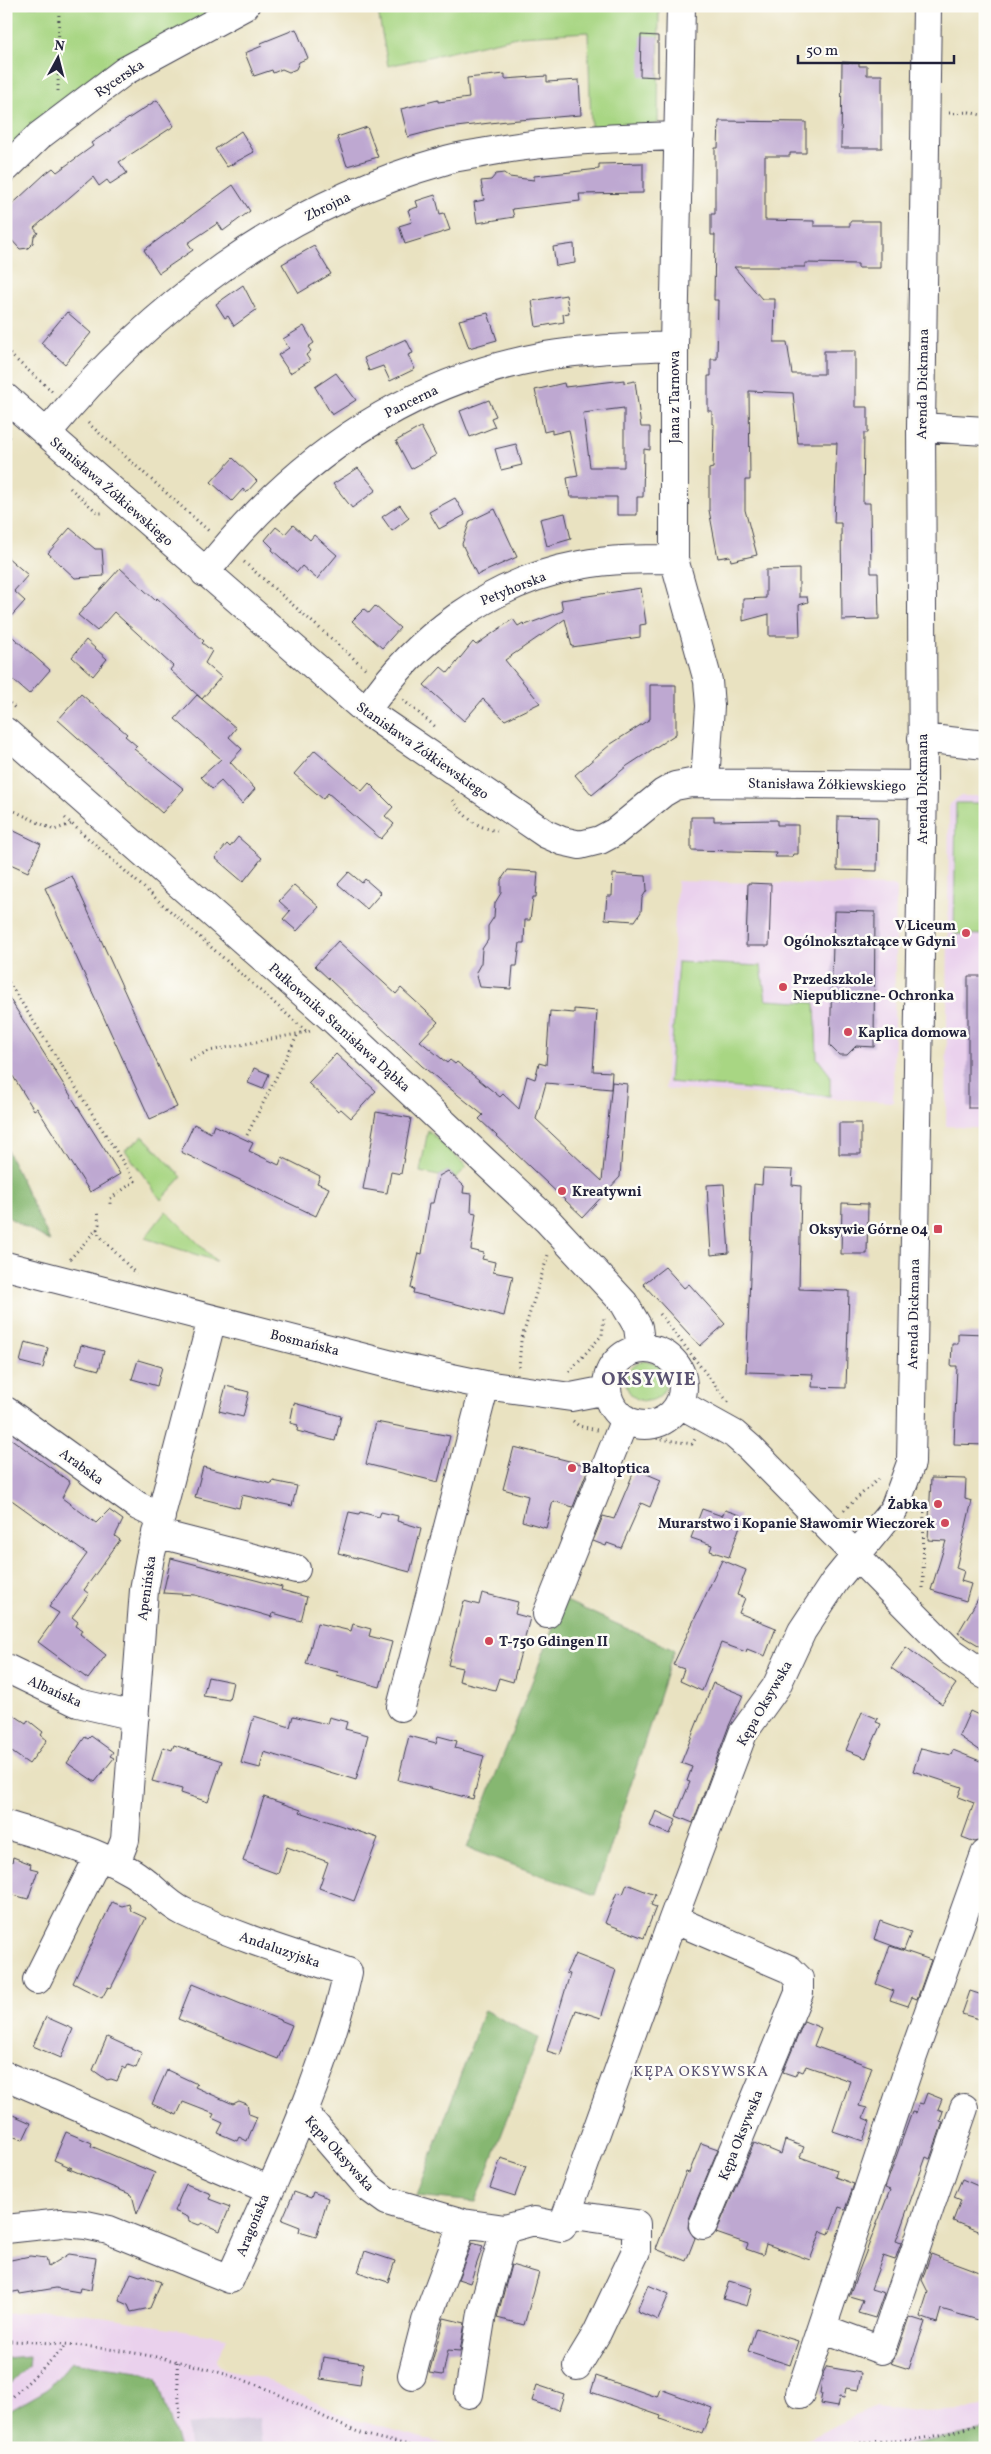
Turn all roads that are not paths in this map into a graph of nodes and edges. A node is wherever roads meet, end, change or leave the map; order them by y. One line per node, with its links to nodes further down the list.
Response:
1 (245, 6): 5 (street, Rycerska)
2 (681, 6): 4 (street, Jana z Tarnowa)
3 (927, 6): 8 (street, Arenda Dickmana)
4 (679, 136): 6 (street, Jana z Tarnowa); 10 (street, Zbrojna)
5 (6, 168)
6 (674, 346): 11 (street, Jana z Tarnowa); 12 (street, Pancerna)
7 (6, 398): 10 (street, Stanisława Żółkiewskiego)
8 (921, 427): 9 (street); 15 (street, Arenda Dickmana)
9 (985, 431)
10 (46, 433): 12 (street, Stanisława Żółkiewskiego)
11 (674, 559): 13 (street, Petyhorska); 17 (street, Jana z Tarnowa)
12 (205, 573): 13 (street, Stanisława Żółkiewskiego)
13 (366, 712): 17 (street, Stanisława Żółkiewskiego)
14 (6, 732): 21 (street, Pułkownika Stanisława Dąbka)
15 (922, 738): 16 (street); 18 (street, Arenda Dickmana)
16 (985, 745)
17 (704, 782): 18 (street, Stanisława Żółkiewskiego)
18 (923, 786): 28 (street, Arenda Dickmana)
19 (6, 1266): 20 (street, Bosmańska)
20 (212, 1318): 22 (street, Bosmańska); 27 (street, Apenińska)
21 (641, 1349): 23 (street); 24 (street)
22 (484, 1385): 23 (street, Bosmańska); 33 (street)
23 (607, 1390): 26 (street)
24 (680, 1404): 26 (street); 28 (street)
25 (6, 1411): 27 (street, Arabska)
26 (622, 1426): 30 (street)
27 (158, 1525): 29 (street, Arabska); 34 (street, Apenińska)
28 (856, 1554): 32 (street); 38 (street, Kępa Oksywska)
29 (296, 1569)
30 (547, 1614)
31 (6, 1668): 34 (street, Albańska)
32 (985, 1675)
33 (401, 1707)
34 (135, 1716): 37 (street, Apenińska)
35 (6, 1825): 37 (street, Andaluzyjska)
36 (985, 1854): 49 (street)
37 (108, 1859): 39 (street, Apenińska); 42 (street, Andaluzyjska)
38 (673, 1919): 44 (street, Kępa Oksywska); 46 (street, Kępa Oksywska)
39 (38, 1980)
40 (6, 2076): 43 (street, Aragońska)
41 (964, 2108): 49 (street)
42 (302, 2110): 43 (street, Andaluzyjska); 45 (street, Kępa Oksywska)
43 (270, 2190): 47 (street, Aragońska)
44 (567, 2214): 48 (street, Kępa Oksywska); 50 (street)
45 (463, 2224): 48 (street, Kępa Oksywska); 51 (street)
46 (703, 2225)
47 (6, 2229)
48 (505, 2229): 52 (street)
49 (822, 2328): 53 (street)
50 (577, 2366)
51 (412, 2375)
52 (469, 2394)
53 (800, 2394)

